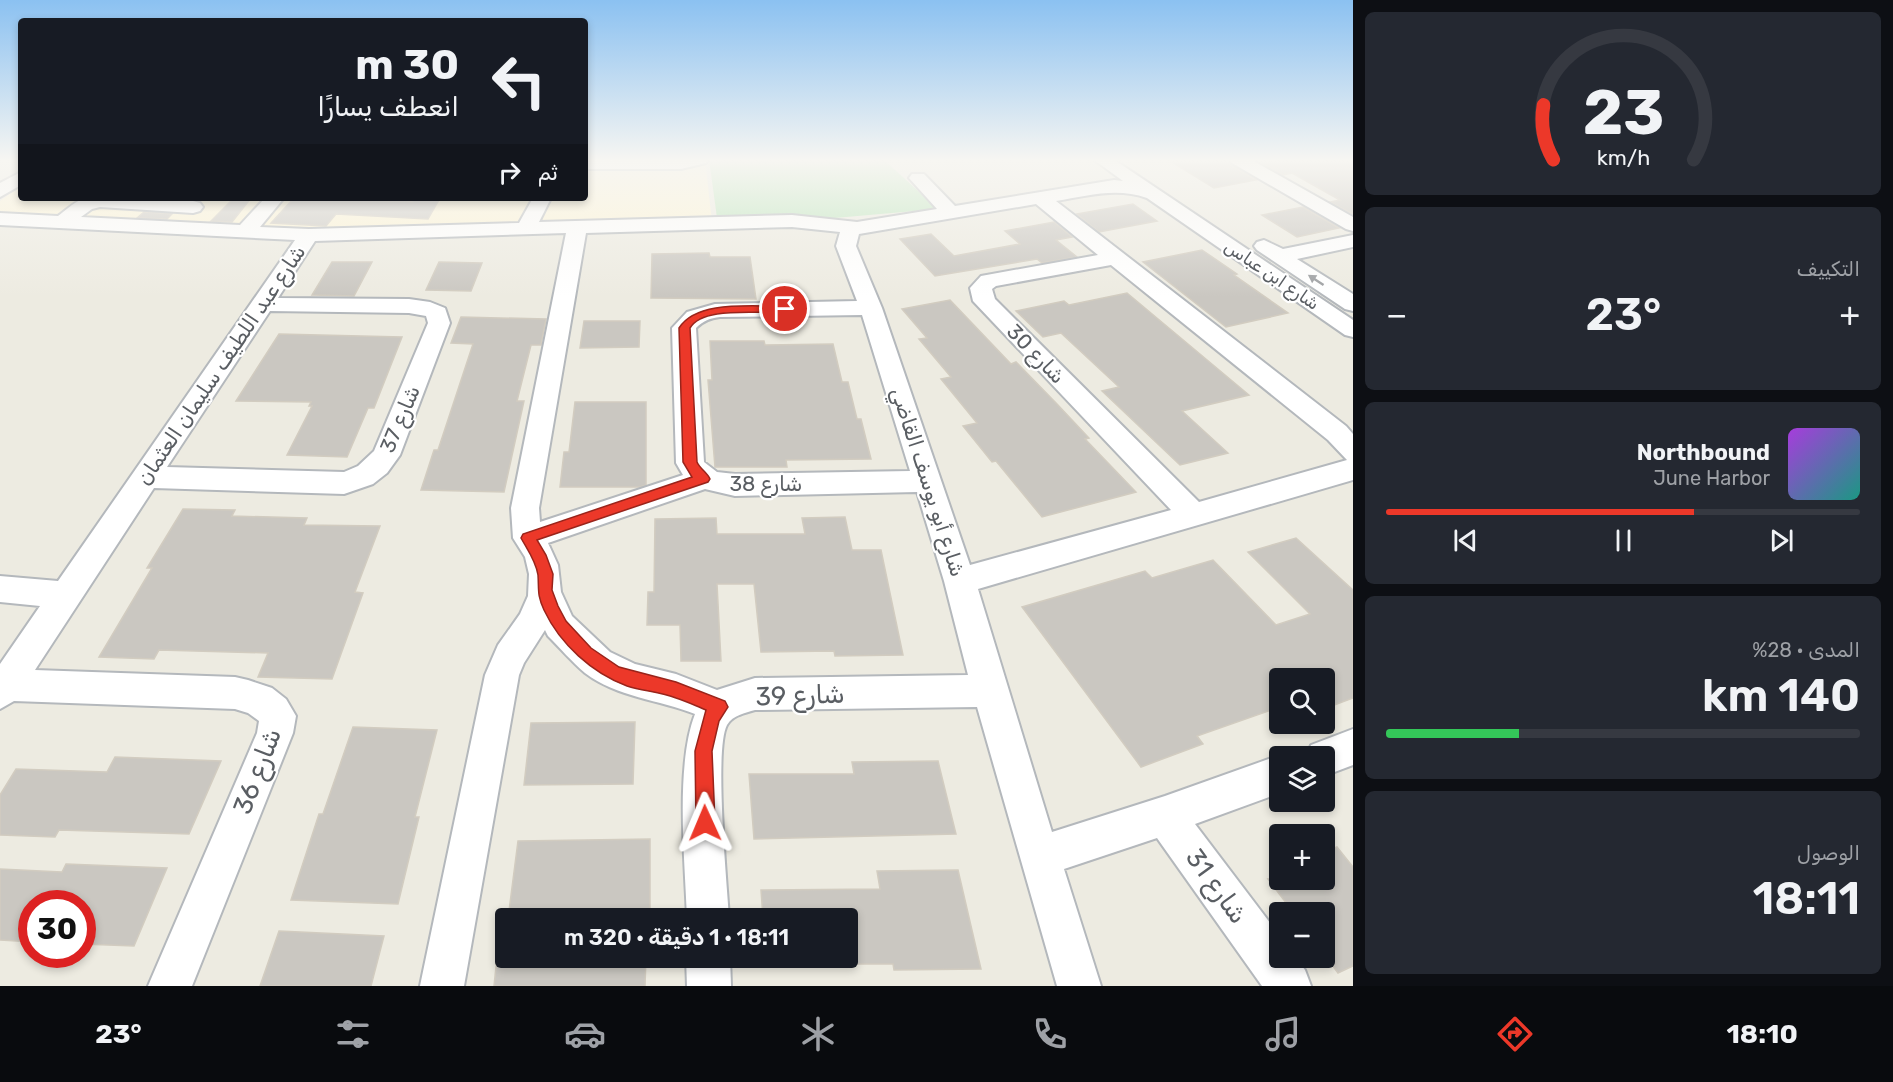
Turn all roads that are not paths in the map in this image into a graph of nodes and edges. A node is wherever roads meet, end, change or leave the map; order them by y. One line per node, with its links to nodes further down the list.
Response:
1 (85, 205): 15 (street)
2 (195, 205): 19 (street)
3 (269, 205): 21 (street)
4 (538, 205): 20 (street)
5 (943, 205): 12 (street)
6 (1002, 205): 12 (street)
7 (1048, 205): 27 (street)
8 (1170, 205): 13 (street, شارع ابن عباس)
9 (1198, 205): 11 (street, شارع ابن عباس)
10 (1318, 205): 16 (street)
11 (1204, 208): 13 (street); 23 (street, شارع ابن عباس)
12 (951, 213): 18 (street)
13 (1182, 213): 24 (street, شارع ابن عباس)
14 (0, 219): 15 (street, شارع عبد اللطيف سليمان العثمان)
15 (63, 222): 19 (street, شارع عبد اللطيف سليمان العثمان)
16 (1353, 225)
17 (577, 226): 18 (street); 20 (street); 38 (street)
18 (851, 227): 30 (street, شارع أبو يوسف القاضي)
19 (172, 228): 21 (street, شارع عبد اللطيف سليمان العثمان)
20 (525, 228): 22 (street)
21 (245, 232): 22 (street, شارع عبد اللطيف سليمان العثمان)
22 (309, 235): 28 (street, شارع عبد اللطيف سليمان العثمان)
23 (1247, 235): 24 (street); 26 (street, شارع ابن عباس)
24 (1219, 238): 31 (street, شارع ابن عباس)
25 (1353, 241): 26 (street)
26 (1280, 256): 29 (street, شارع ابن عباس, one-way to 26)
27 (1114, 258): 32 (street); 37 (street, شارع 30)
28 (262, 304): 34 (street, شارع عبد اللطيف سليمان العثمان); 34 (street, شارع 37)
29 (1353, 304)
30 (871, 308): 35 (street, شارع 38); 36 (street, شارع أبو يوسف القاضي)
31 (1353, 330)
32 (1353, 452)
33 (1353, 468): 37 (street)
34 (146, 477): 42 (street, شارع عبد اللطيف سليمان العثمان)
35 (704, 479): 36 (street, شارع 38); 38 (street)
36 (927, 481): 39 (street, شارع أبو يوسف القاضي)
37 (1194, 515): 39 (street)
38 (528, 538): 41 (street)
39 (960, 581): 44 (street, شارع أبو يوسف القاضي)
40 (0, 589): 42 (street)
41 (544, 590): 45 (street); 54 (street)
42 (66, 595): 43 (street, شارع عبد اللطيف سليمان العثمان)
43 (3, 689): 53 (street, شارع 36)
44 (990, 692): 45 (street, شارع 39); 50 (street, شارع أبو يوسف القاضي)
45 (719, 707): 51 (street)
46 (1353, 747): 47 (street)
47 (1335, 754)
48 (1269, 778): 49 (street)
49 (1165, 816): 50 (street); 57 (street, شارع 31)
50 (1041, 856): 56 (street, شارع أبو يوسف القاضي)
51 (708, 908)
52 (708, 968): 55 (street)
53 (170, 986)
54 (442, 986)
55 (709, 986)
56 (1079, 986)
57 (1289, 986)

